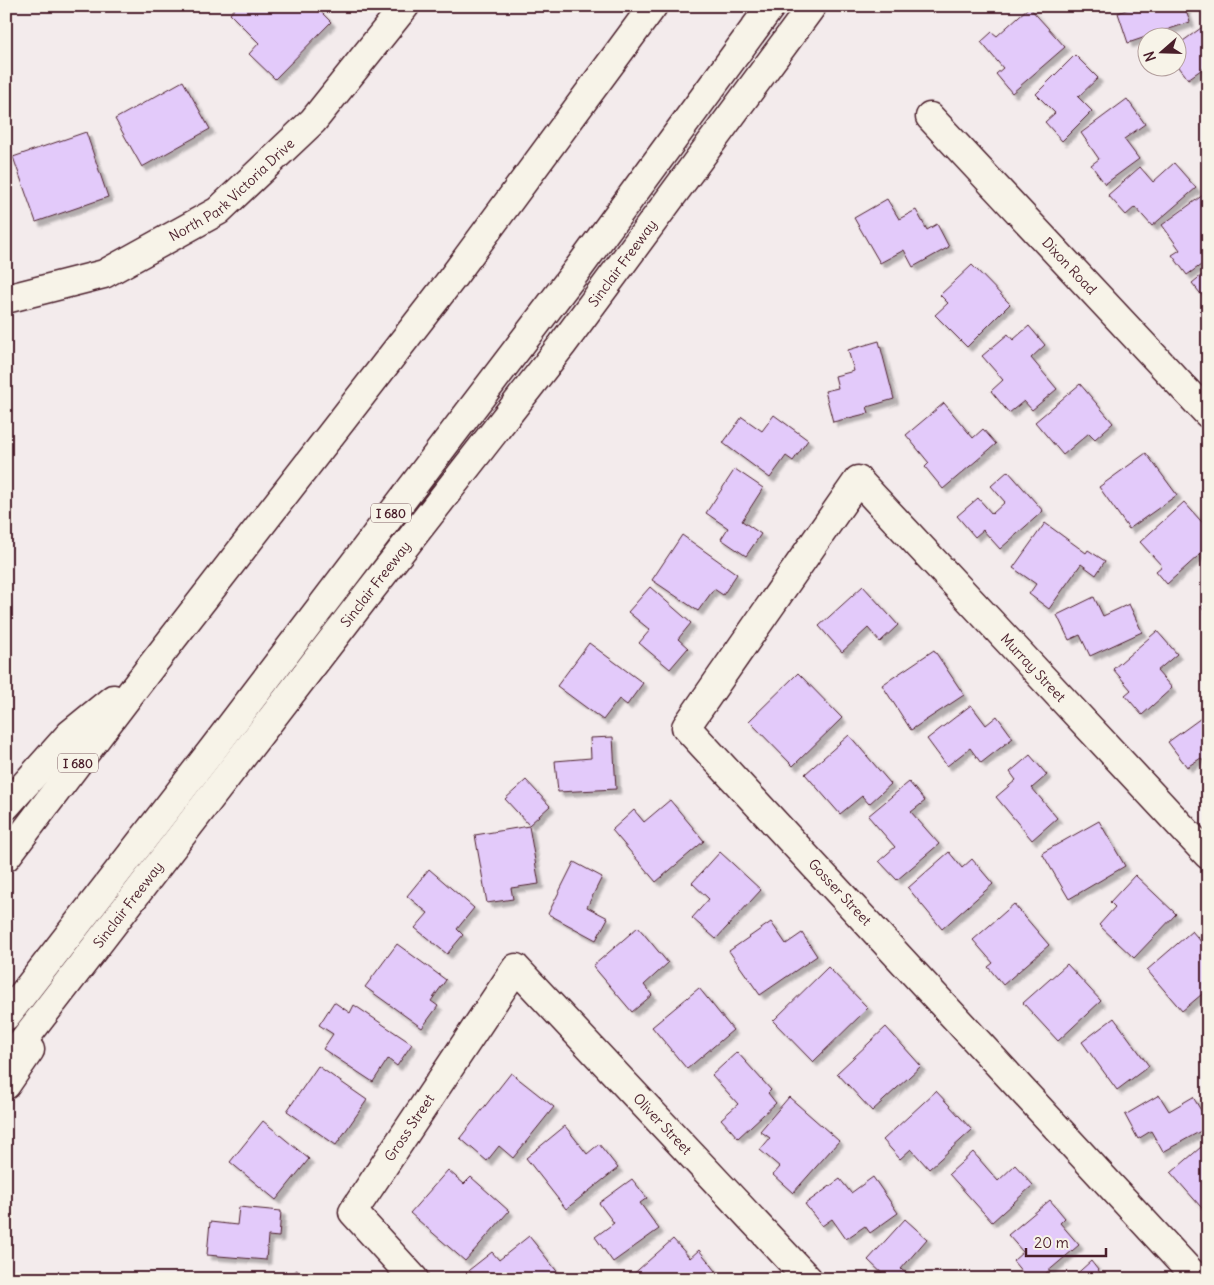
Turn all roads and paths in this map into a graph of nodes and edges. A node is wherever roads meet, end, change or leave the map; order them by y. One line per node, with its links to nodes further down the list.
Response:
1 (405, 6): 6 (main road, North Park Victoria Drive)
2 (653, 6): 9 (main road, I 680)
3 (771, 6): 15 (main road, I 680)
4 (812, 6): 13 (main road, Sinclair Freeway / I 680)
5 (930, 116): 7 (main road, Dixon Road)
6 (6, 299)
7 (1208, 414)
8 (858, 480): 11 (main road, Murray Street); 20 (main road, Gosser Street)
9 (149, 669): 10 (main road); 12 (main road, I 680)
10 (6, 806)
11 (1208, 855)
12 (6, 857)
13 (127, 906): 16 (main road, Sinclair Freeway / I 680); 17 (main road)
14 (516, 968): 18 (main road, Gross Street); 19 (main road, Oliver Street)
15 (6, 1016)
16 (6, 1063)
17 (6, 1085)
18 (414, 1279)
19 (808, 1279)
20 (1197, 1279)

